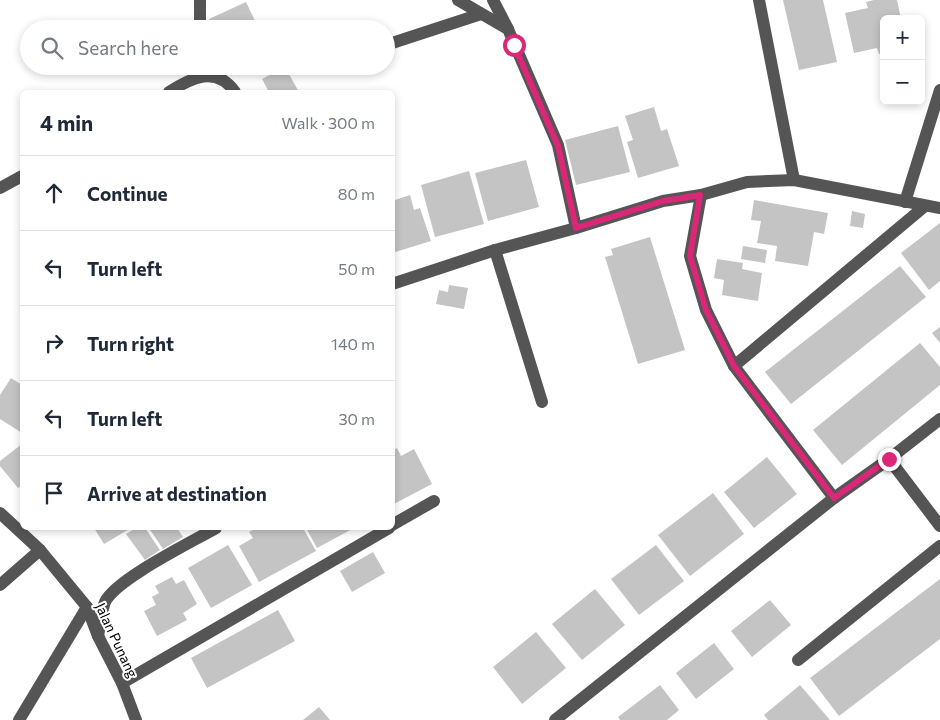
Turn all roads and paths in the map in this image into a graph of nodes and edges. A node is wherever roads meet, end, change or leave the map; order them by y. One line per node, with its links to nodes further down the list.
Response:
1 (200, 0): 6 (street)
2 (458, 0): 5 (street)
3 (760, 0): 15 (street)
4 (496, 1): 7 (street)
5 (480, 14): 7 (street); 8 (street)
6 (200, 20)
7 (508, 30): 21 (street)
8 (395, 42)
9 (196, 75): 11 (street)
10 (210, 75): 12 (street)
11 (172, 90)
12 (233, 90)
13 (940, 90): 18 (street)
14 (20, 177): 16 (street)
15 (794, 180): 17 (street); 18 (street)
16 (0, 188)
17 (700, 195): 21 (street); 24 (street)
18 (905, 202): 19 (street)
19 (925, 206): 20 (street); 24 (street)
20 (940, 208)
21 (576, 228): 22 (street)
22 (495, 250): 23 (street); 25 (street)
23 (395, 283)
24 (734, 366): 28 (street)
25 (542, 402)
26 (940, 419): 27 (street)
27 (889, 459): 28 (street); 33 (street)
28 (834, 498): 46 (street)
29 (434, 501): 32 (street)
30 (0, 513): 31 (street, Jalan Punang)
31 (20, 522)
32 (395, 523)
33 (940, 526)
34 (26, 530): 38 (street, Jalan Punang)
35 (212, 530): 41 (street)
36 (386, 530): 43 (street)
37 (940, 546): 42 (street)
38 (40, 550): 39 (street); 40 (street, Jalan Punang)
39 (0, 585)
40 (87, 607): 41 (street, Jalan Punang); 44 (street)
41 (98, 636): 43 (street, Jalan Punang)
42 (798, 660)
43 (122, 683): 45 (street, Jalan Punang)
44 (19, 720)
45 (136, 720)
46 (555, 720)

